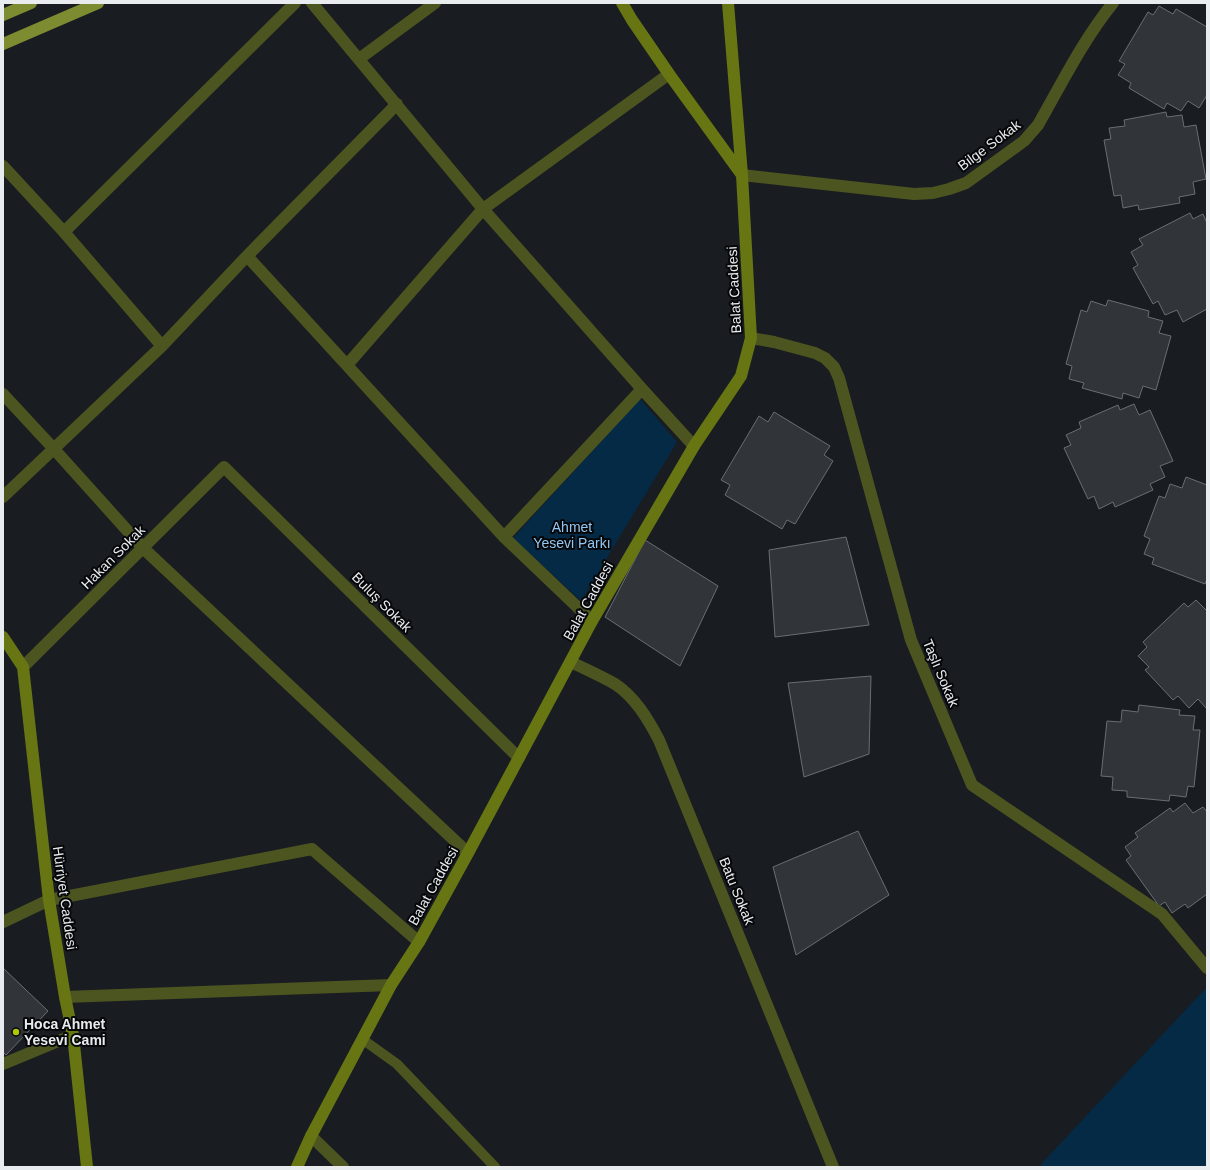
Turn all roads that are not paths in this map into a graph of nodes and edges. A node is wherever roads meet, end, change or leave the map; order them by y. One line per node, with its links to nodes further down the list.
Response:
1 (32, 3): 9 (main road)
2 (98, 3): 10 (main road)
3 (295, 3): 17 (street)
4 (312, 3): 11 (street)
5 (435, 3): 11 (street)
6 (622, 3): 12 (street)
7 (728, 3): 15 (street, Balat Caddesi)
8 (1113, 3): 15 (street, Bilge Sokak)
9 (3, 15)
10 (3, 44)
11 (359, 59): 13 (street)
12 (669, 74): 15 (street); 16 (street)
13 (397, 104): 16 (street); 18 (street)
14 (3, 166): 17 (street)
15 (742, 174): 19 (street, Balat Caddesi)
16 (483, 209): 21 (street); 22 (street)
17 (64, 232): 20 (street)
18 (247, 256): 20 (street); 21 (street)
19 (751, 338): 24 (street, Balat Caddesi); 39 (street, Taşlı Sokak)
20 (162, 346): 25 (street)
21 (347, 365): 28 (street)
22 (642, 389): 24 (street); 28 (street)
23 (3, 394): 25 (street)
24 (694, 446): 30 (street, Balat Caddesi)
25 (54, 449): 27 (street); 29 (street)
26 (224, 467): 29 (street, Hakan Sokak); 34 (street, Buluş Sokak)
27 (3, 497)
28 (504, 537): 30 (street)
29 (143, 548): 33 (street, Hakan Sokak); 35 (street)
30 (592, 621): 32 (street, Balat Caddesi)
31 (3, 637): 33 (street, Hürriyet Caddesi)
32 (570, 662): 34 (street, Balat Caddesi); 50 (street, Batu Sokak)
33 (23, 667): 36 (street, Hürriyet Caddesi)
34 (519, 758): 35 (street, Balat Caddesi)
35 (468, 853): 38 (street, Balat Caddesi)
36 (49, 900): 37 (street); 38 (street); 41 (street, Hürriyet Caddesi)
37 (3, 922)
38 (419, 942): 40 (street, Balat Caddesi)
39 (1207, 968)
40 (391, 985): 41 (street); 43 (street, Balat Caddesi)
41 (65, 997): 42 (street, Hürriyet Caddesi)
42 (73, 1035): 44 (street); 46 (street, Hürriyet Caddesi)
43 (362, 1039): 45 (street, Balat Caddesi); 49 (lane)
44 (3, 1064)
45 (310, 1136): 47 (street, Balat Caddesi); 48 (street)
46 (87, 1167)
47 (297, 1167)
48 (343, 1167)
49 (495, 1167)
50 (833, 1167)

